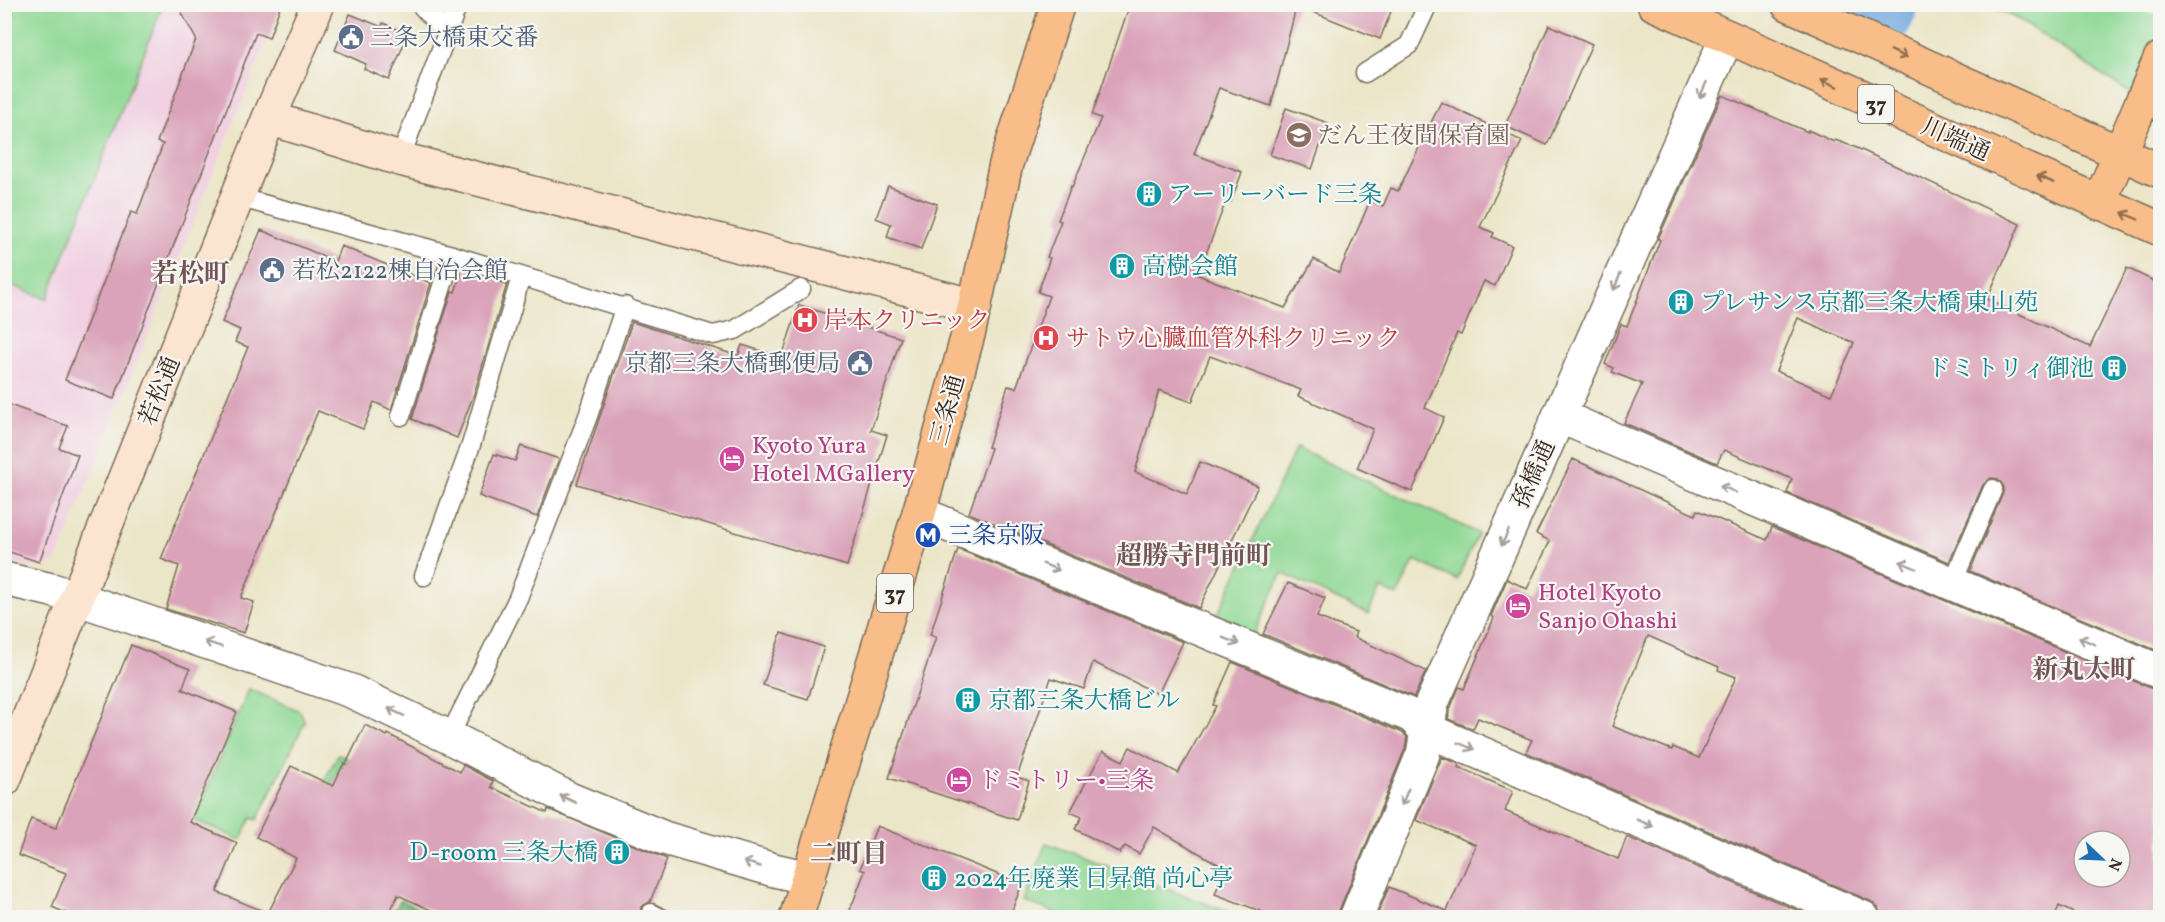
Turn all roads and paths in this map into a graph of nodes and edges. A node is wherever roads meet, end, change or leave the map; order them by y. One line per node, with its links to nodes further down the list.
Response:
1 (318, 4): 12 (street, 若松通)
2 (420, 4): 8 (lane)
3 (458, 4): 8 (lane)
4 (1058, 4): 23 (main road, 三条通 / 37)
5 (1428, 4): 11 (lane)
6 (1654, 4): 9 (main road, 川端通 / 37)
7 (1788, 4): 13 (main road, 37, one-way to 13)
8 (449, 30): 14 (lane)
9 (1727, 37): 17 (main road, 川端通 / 37, one-way to 9); 25 (street, 孫橋通, one-way to 25)
10 (2159, 63): 13 (main road)
11 (1365, 72)
12 (269, 118): 14 (street); 16 (street, 若松通)
13 (2120, 154): 15 (main road, 37); 17 (main road)
14 (400, 159): 23 (street)
15 (2160, 171)
16 (237, 197): 19 (lane); 31 (street, 若松通)
17 (2099, 203): 18 (main road, 川端通 / 37, one-way to 17)
18 (2160, 229)
19 (452, 255): 20 (lane); 24 (lane)
20 (521, 277): 22 (lane); 28 (lane)
21 (801, 289): 22 (lane)
22 (625, 306): 34 (lane)
23 (975, 306): 27 (main road, 三条通 / 37)
24 (401, 416)
25 (1559, 416): 30 (street, one-way to 25); 33 (street, 孫橋通, one-way to 33)
26 (1993, 489): 30 (lane)
27 (919, 513): 33 (street, one-way to 33); 36 (main road, 三条通 / 37)
28 (424, 576)
29 (4, 579): 31 (street)
30 (1952, 584): 32 (street, one-way to 30)
31 (76, 598): 34 (street, one-way to 31); 35 (street, 若松通)
32 (2160, 672)
33 (1425, 729): 38 (street, 孫橋通, one-way to 38); 39 (street, one-way to 39)
34 (449, 737): 36 (street, one-way to 34)
35 (4, 780)
36 (808, 878): 37 (main road, 三条通 / 37)
37 (796, 918)
38 (1356, 918)
39 (1863, 918)

